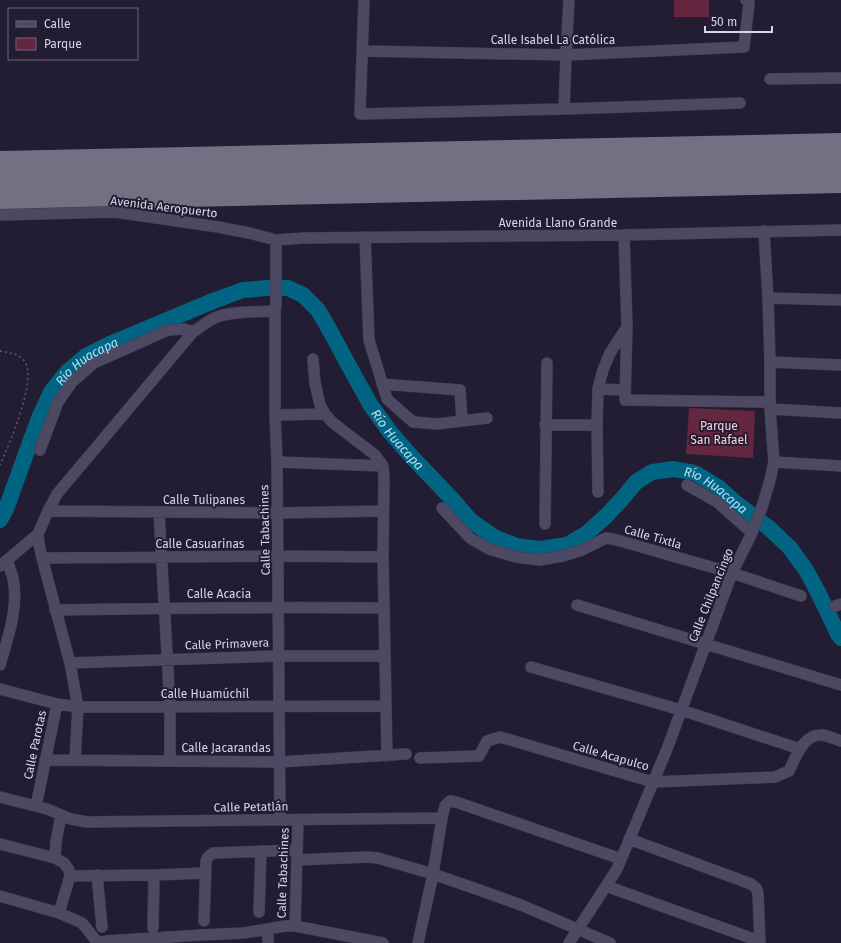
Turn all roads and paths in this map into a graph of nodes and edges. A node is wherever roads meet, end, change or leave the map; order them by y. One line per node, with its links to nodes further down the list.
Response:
1 (364, 0): 4 (street)
2 (569, 0): 5 (street)
3 (746, 0): 5 (street, Calle Isabel La Católica)
4 (362, 51): 5 (street, Calle Isabel La Católica); 9 (street)
5 (566, 55): 9 (street)
6 (841, 78): 7 (street)
7 (770, 79)
8 (740, 103): 9 (street)
9 (564, 109)
10 (0, 216): 15 (street, Avenida Aeropuerto)
11 (841, 230): 12 (street, Avenida Llano Grande)
12 (764, 231): 13 (street, Avenida Llano Grande); 16 (street, Calle Chilpancingo)
13 (624, 235): 14 (street, Avenida Llano Grande); 19 (street)
14 (365, 237): 15 (street, Avenida Llano Grande); 26 (street)
15 (276, 240): 18 (street, Calle Tabachines)
16 (768, 298): 17 (street); 23 (street, Calle Chilpancingo)
17 (841, 300)
18 (276, 308): 20 (street); 32 (street, Calle Tabachines)
19 (627, 326): 27 (street); 28 (street)
20 (193, 332): 37 (street); 46 (street)
21 (0, 351): 40 (path)
22 (313, 359): 31 (street)
23 (770, 362): 25 (street); 29 (street, Calle Chilpancingo)
24 (547, 363): 36 (street)
25 (841, 365)
26 (382, 384): 34 (street); 34 (street)
27 (598, 389): 28 (street); 35 (street)
28 (626, 390): 29 (street)
29 (770, 405): 30 (street); 39 (street, Calle Chilpancingo)
30 (841, 413)
31 (325, 414): 32 (street); 41 (street)
32 (275, 415): 38 (street, Calle Tabachines)
33 (487, 418): 34 (street)
34 (462, 421)
35 (597, 425): 36 (street); 44 (street)
36 (545, 426): 50 (street)
37 (40, 450)
38 (277, 462): 41 (street); 49 (street, Calle Tabachines)
39 (774, 462): 42 (street); 51 (street, Calle Chilpancingo)
40 (0, 465)
41 (383, 466): 47 (street)
42 (841, 466)
43 (687, 485): 51 (street)
44 (598, 492)
45 (442, 508): 58 (street, Calle Tixtla)
46 (48, 511): 48 (street, Calle Tulipanes); 52 (street)
47 (383, 511): 49 (street, Calle Tulipanes); 55 (street)
48 (160, 512): 49 (street, Calle Tulipanes); 54 (street)
49 (277, 513): 53 (street, Calle Tabachines)
50 (545, 524)
51 (752, 533): 58 (street, Calle Chilpancingo)
52 (38, 534): 56 (street); 57 (street)
53 (278, 556): 54 (street, Calle Casuarinas); 55 (street, Calle Casuarinas); 61 (street, Calle Tabachines)
54 (162, 557): 56 (street, Calle Casuarinas); 62 (street)
55 (383, 557): 63 (street)
56 (42, 558): 64 (street)
57 (3, 563): 70 (street)
58 (732, 573): 59 (street, Calle Tixtla); 65 (street, Calle Chilpancingo)
59 (801, 596)
60 (577, 605): 65 (street)
61 (278, 607): 62 (street, Calle Acacia); 63 (street, Calle Acacia); 66 (street, Calle Tabachines)
62 (165, 608): 64 (street, Calle Acacia); 68 (street)
63 (384, 608): 67 (street)
64 (55, 610): 69 (street)
65 (705, 643): 72 (street); 79 (street, Calle Chilpancingo)
66 (279, 656): 67 (street, Calle Primavera); 68 (street, Calle Primavera); 78 (street, Calle Tabachines)
67 (385, 656): 75 (street)
68 (167, 659): 69 (street, Calle Primavera); 77 (street)
69 (70, 663): 76 (street)
70 (0, 665)
71 (531, 666): 79 (street)
72 (841, 685)
73 (0, 688): 74 (street)
74 (57, 704): 76 (street, Calle Parotas); 85 (street, Calle Parotas)
75 (386, 706): 78 (street, Calle Huamúchil); 83 (street)
76 (78, 707): 77 (street, Calle Huamúchil); 86 (street)
77 (170, 707): 78 (street, Calle Huamúchil); 87 (street)
78 (279, 707): 88 (street, Calle Tabachines)
79 (681, 710): 81 (street); 89 (street, Calle Chilpancingo)
80 (841, 741): 81 (street, Calle Acapulco)
81 (800, 749): 89 (street, Calle Acapulco)
82 (406, 754): 83 (street, Calle Jacarandas)
83 (386, 756): 88 (street, Calle Jacarandas)
84 (420, 758): 89 (street, Calle Acapulco)
85 (46, 760): 86 (street, Calle Jacarandas); 91 (street, Calle Parotas)
86 (75, 760): 87 (street, Calle Jacarandas)
87 (170, 761): 88 (street, Calle Jacarandas)
88 (280, 762): 94 (street, Calle Tabachines)
89 (653, 782): 96 (street, Calle Chilpancingo)
90 (0, 797): 91 (street)
91 (36, 806): 92 (street)
92 (61, 815): 94 (street, Calle Petatlán); 100 (street)
93 (442, 818): 95 (street, Calle Petatlán); 101 (street); 103 (street)
94 (280, 820): 95 (street, Calle Petatlán)
95 (298, 820): 99 (street, Calle Tabachines)
96 (629, 839): 101 (street, Calle Chilpancingo); 117 (street)
97 (0, 844): 100 (street)
98 (261, 851): 99 (street); 102 (street); 109 (street)
99 (297, 855): 103 (street); 112 (street, Calle Tabachines)
100 (55, 858): 106 (street)
101 (620, 859): 107 (street, Calle Chilpancingo)
102 (205, 873): 105 (street); 111 (street)
103 (433, 874): 116 (street); 121 (street)
104 (97, 875): 105 (street); 106 (street); 113 (street)
105 (154, 875): 114 (street)
106 (70, 876): 110 (street)
107 (606, 886): 116 (street, Calle Chilpancingo); 117 (street)
108 (0, 896): 110 (street)
109 (259, 912)
110 (59, 913): 118 (street)
111 (204, 921)
112 (295, 926): 115 (street); 120 (street)
113 (102, 927)
114 (153, 928)
115 (268, 929): 118 (street); 119 (street)
116 (577, 930): 122 (street, Calle Chilpancingo); 123 (street)
117 (760, 942)
118 (98, 943)
119 (268, 943)
120 (383, 943)
121 (418, 943)
122 (569, 943)
123 (610, 943)

